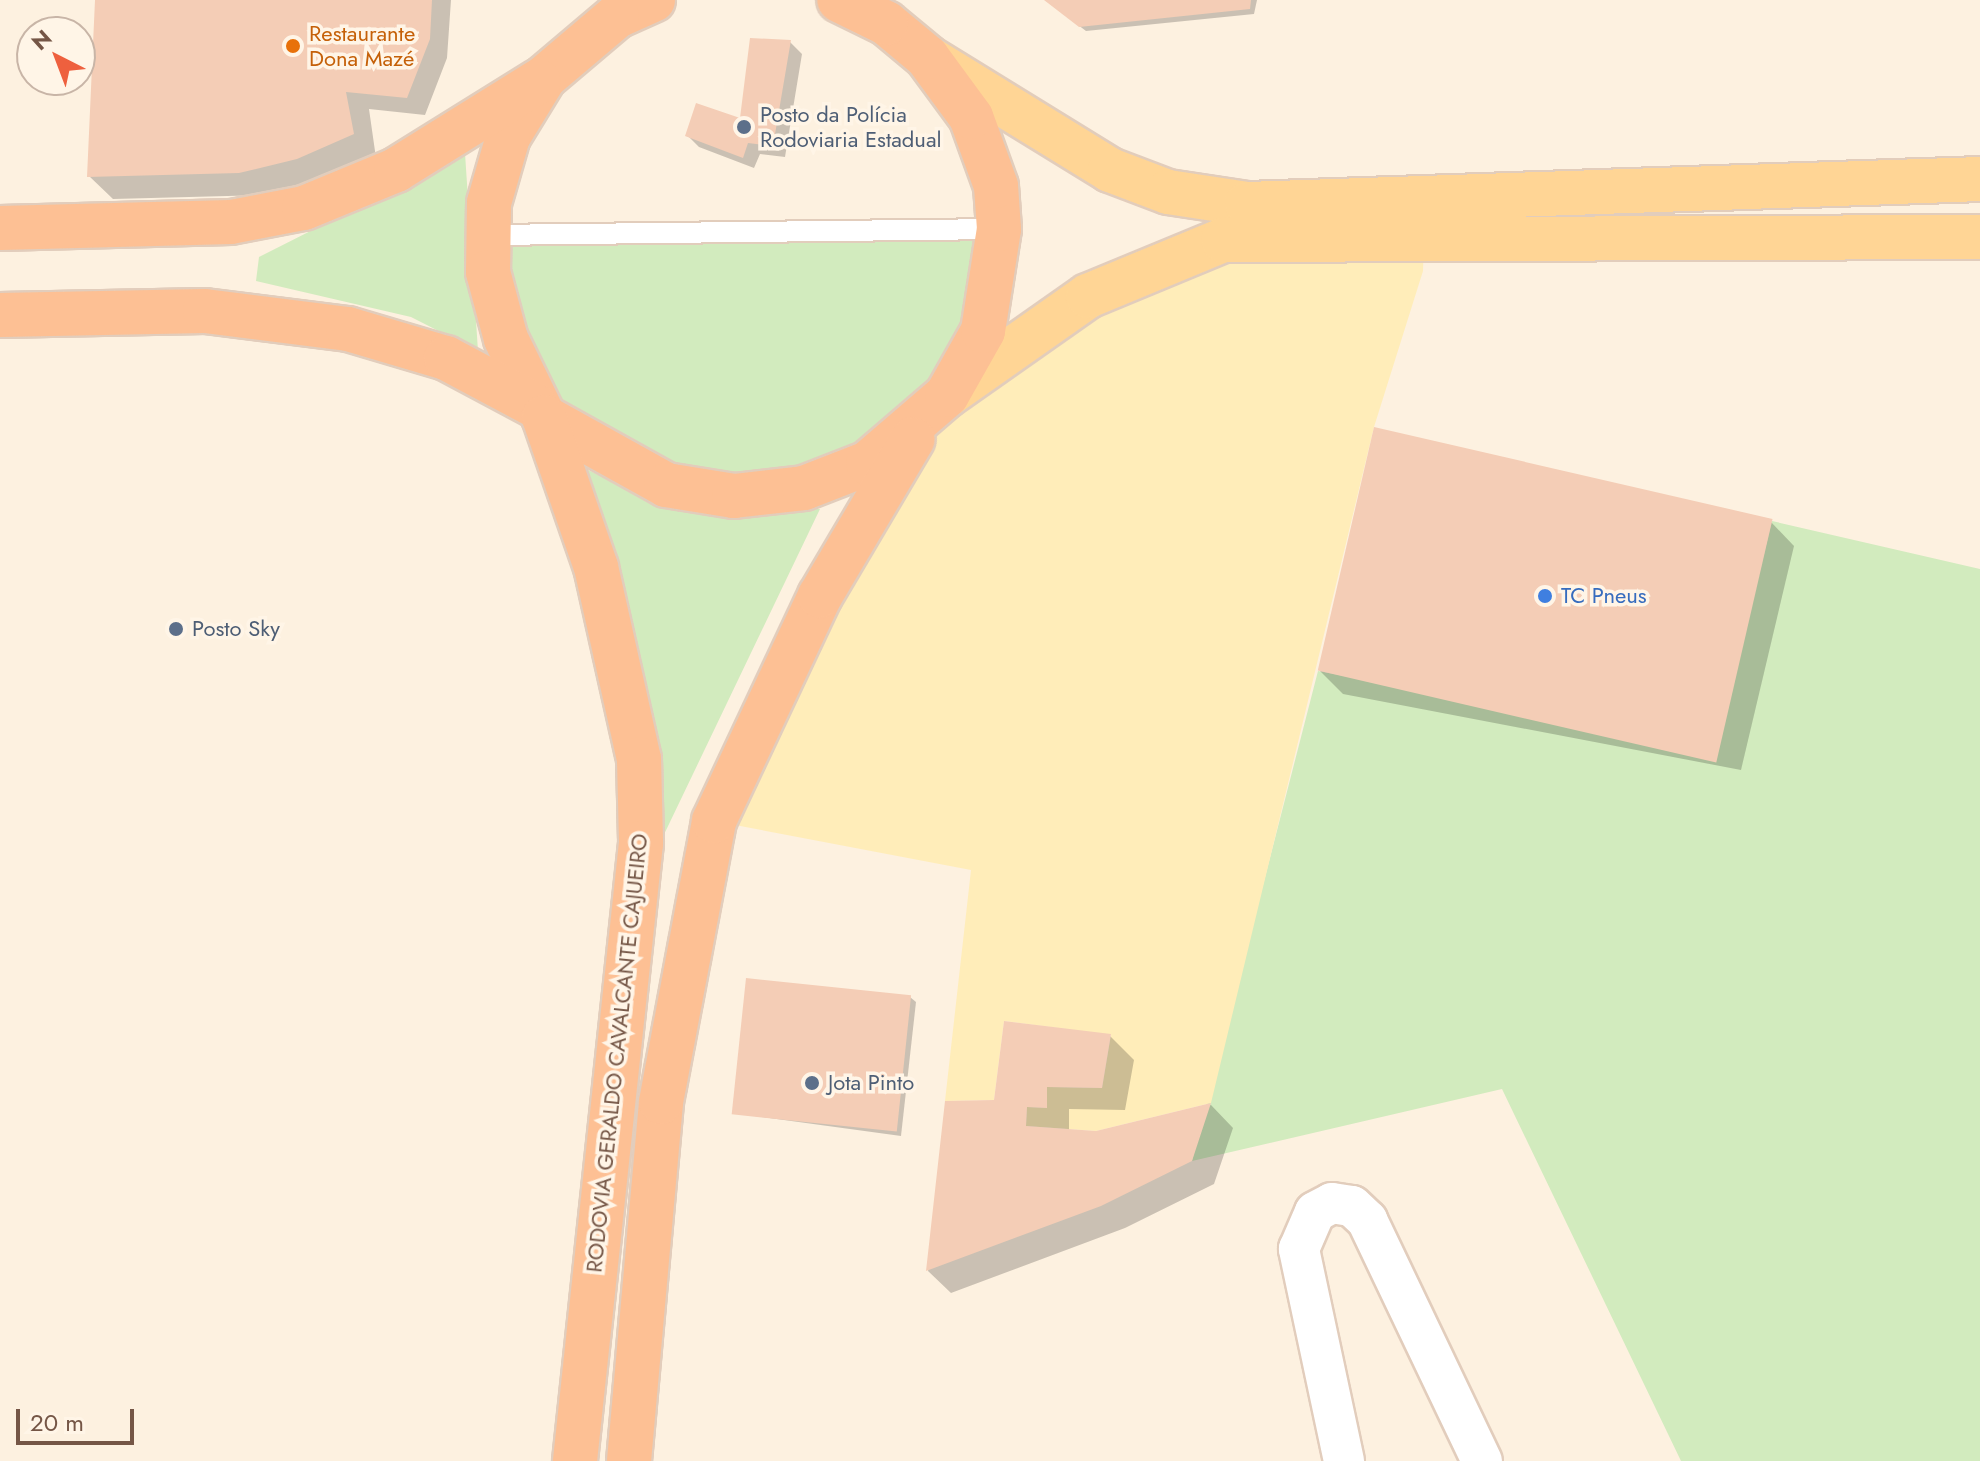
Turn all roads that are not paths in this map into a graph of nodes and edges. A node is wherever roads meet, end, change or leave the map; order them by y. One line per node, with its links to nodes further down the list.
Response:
1 (839, 0): 3 (highway)
2 (635, 5): 5 (highway)
3 (881, 12): 4 (highway)
4 (927, 57): 6 (main road); 8 (highway)
5 (544, 78): 7 (highway); 9 (highway, RODOVIA GERALDO CAVALCANTE CAJUEIRO)
6 (1980, 179)
7 (0, 228)
8 (999, 229): 9 (lane); 12 (highway)
9 (488, 235): 13 (highway, RODOVIA GERALDO CAVALCANTE CAJUEIRO)
10 (1980, 237): 12 (main road)
11 (0, 315): 13 (highway)
12 (935, 408): 13 (highway); 15 (highway)
13 (539, 411): 14 (highway, RODOVIA GERALDO CAVALCANTE CAJUEIRO)
14 (575, 1461)
15 (629, 1461)
16 (1344, 1461): 17 (street)
17 (1482, 1461)

